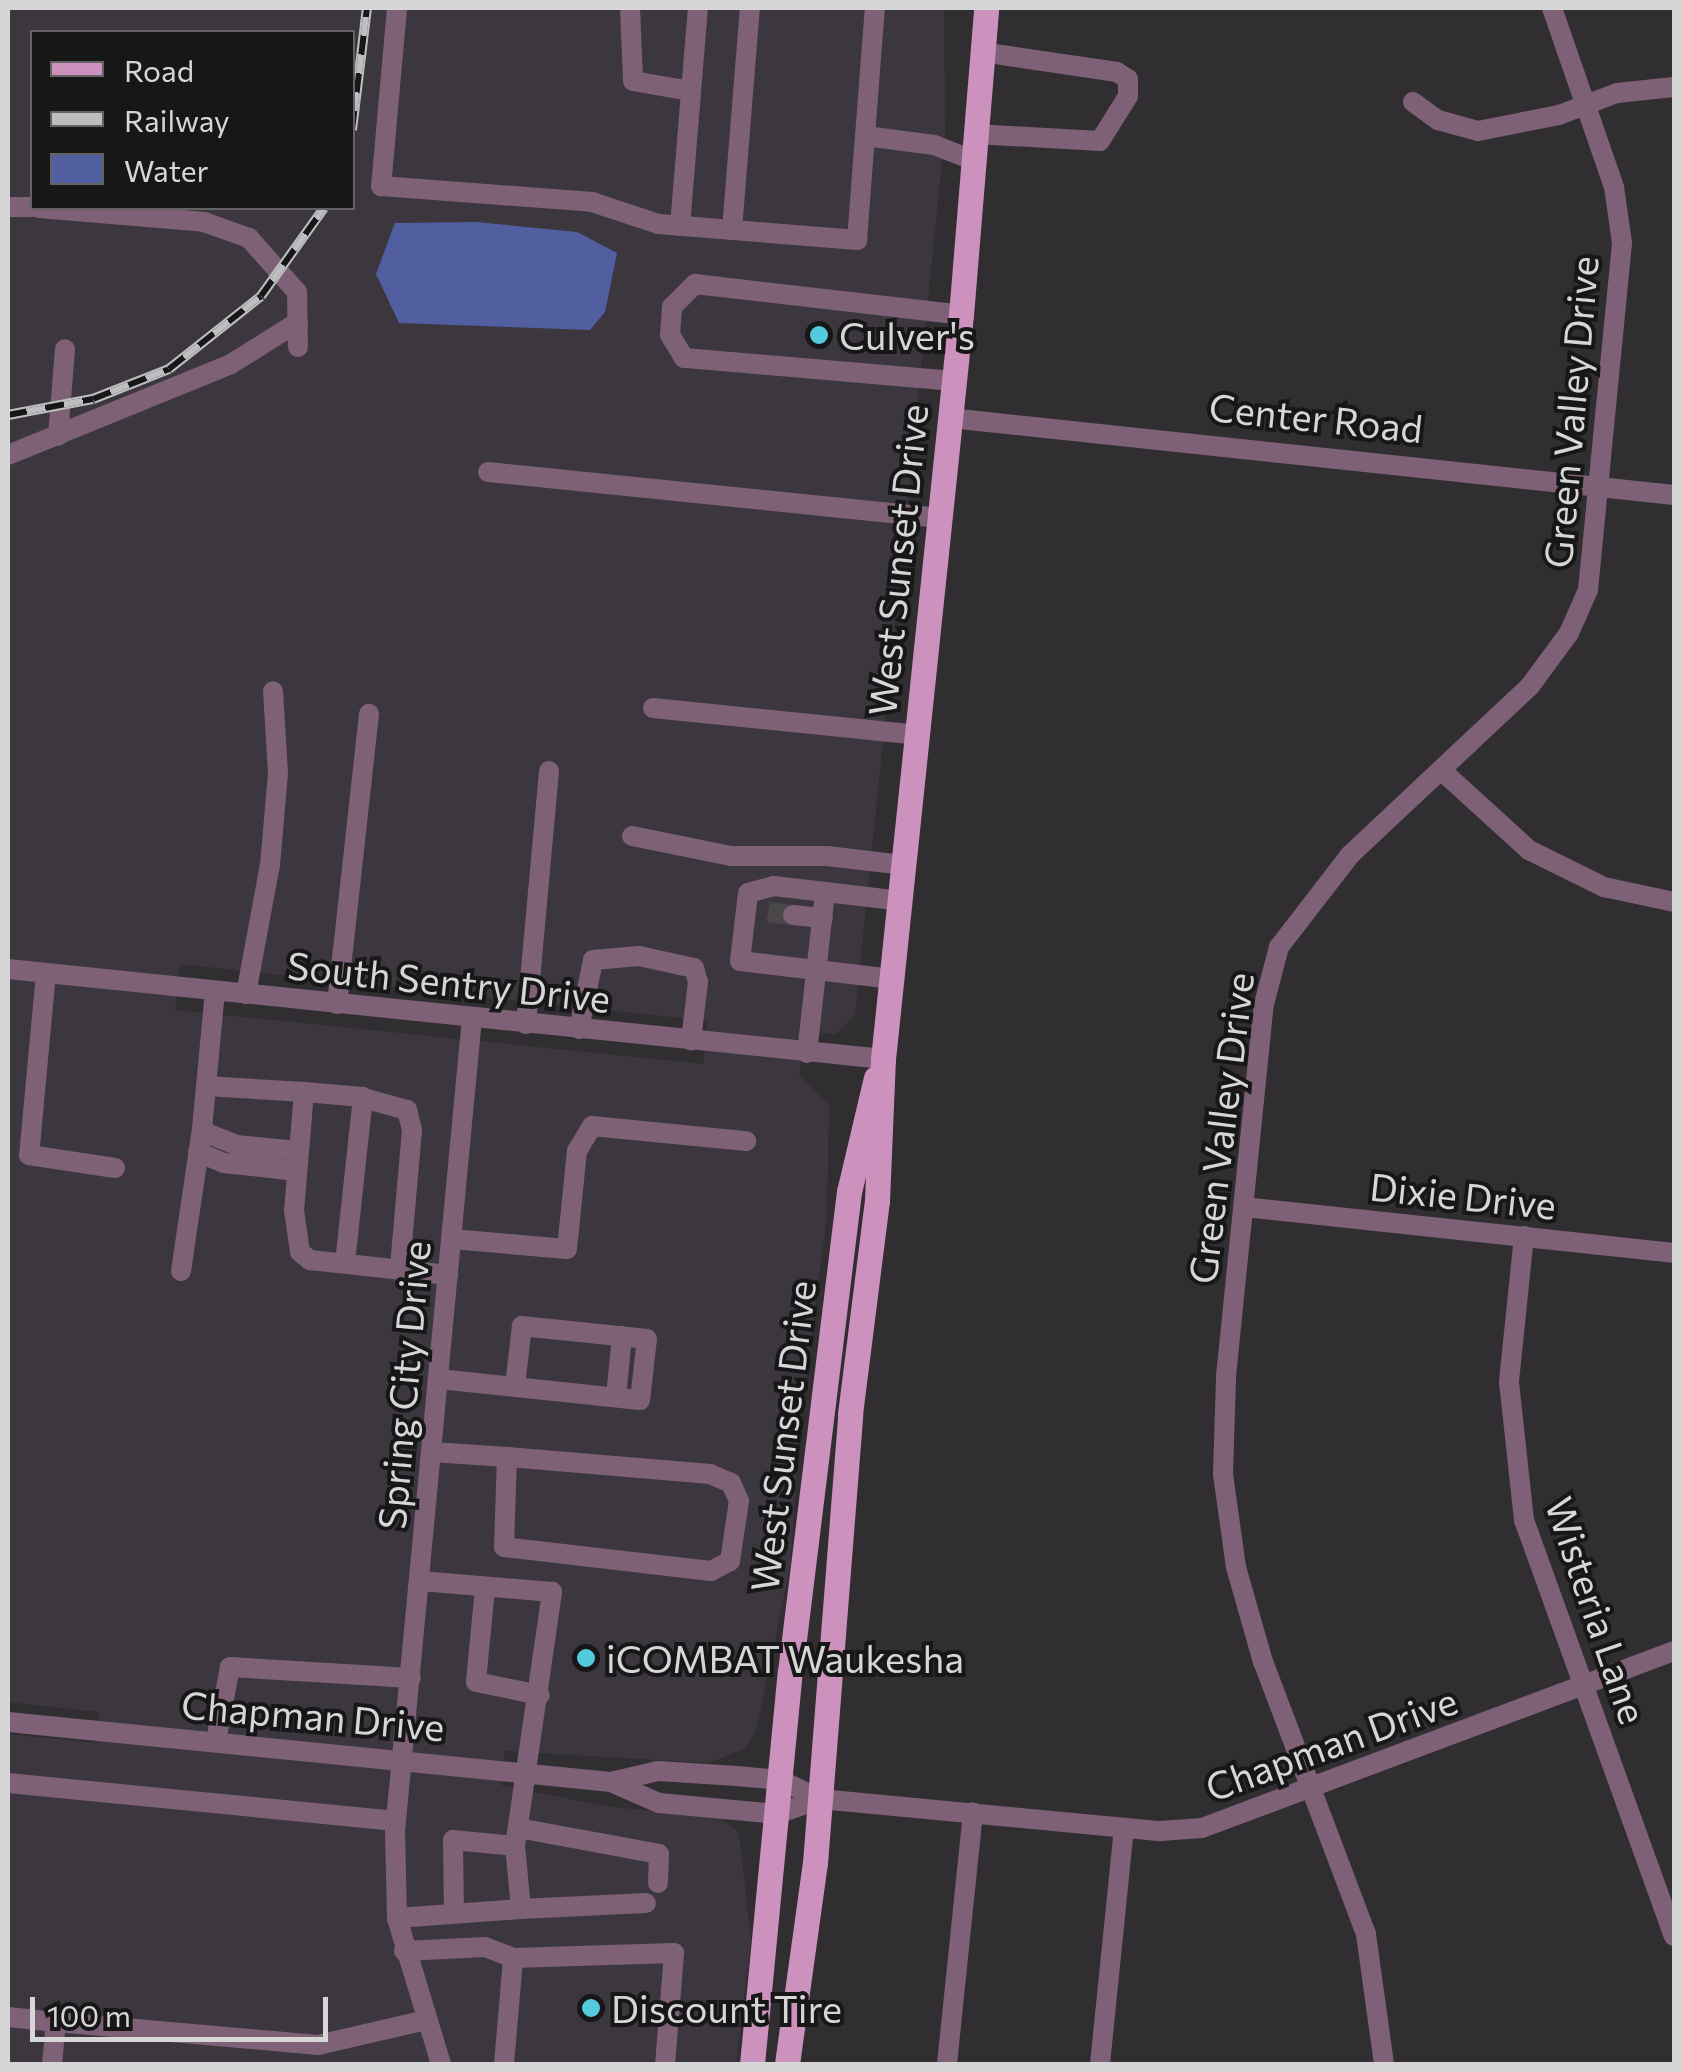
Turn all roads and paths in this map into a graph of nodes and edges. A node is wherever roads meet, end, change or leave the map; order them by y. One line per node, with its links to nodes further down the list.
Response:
1 (397, 8): 16 (street)
2 (630, 8): 10 (street)
3 (698, 8): 10 (street)
4 (750, 8): 17 (street)
5 (875, 8): 13 (street)
6 (986, 8): 8 (main road, West Sunset Drive)
7 (1552, 8): 12 (street, Green Valley Drive)
8 (982, 52): 14 (main road, West Sunset Drive); 14 (street)
9 (1674, 87): 12 (street)
10 (691, 92): 16 (street)
11 (1413, 102): 12 (street)
12 (1587, 104): 27 (street, Green Valley Drive)
13 (865, 136): 14 (street); 17 (street)
14 (974, 147): 18 (main road, West Sunset Drive)
15 (62, 210): 19 (street)
16 (680, 226): 17 (street)
17 (732, 230)
18 (961, 315): 22 (main road, West Sunset Drive); 22 (street)
19 (298, 322): 20 (street); 24 (street)
20 (298, 348)
21 (65, 349): 24 (street)
22 (954, 381): 23 (main road, West Sunset Drive)
23 (950, 418): 27 (street, Center Road); 29 (main road, West Sunset Drive)
24 (58, 436): 25 (street)
25 (8, 455)
26 (488, 472): 29 (street)
27 (1600, 486): 28 (street, Center Road); 34 (street, Green Valley Drive)
28 (1674, 496)
29 (938, 518): 33 (main road, West Sunset Drive)
30 (273, 691): 50 (street)
31 (654, 708): 33 (street)
32 (368, 714): 51 (street)
33 (917, 735): 37 (main road, West Sunset Drive)
34 (1441, 770): 40 (street); 66 (street, Green Valley Drive)
35 (549, 771): 53 (street)
36 (632, 836): 37 (street)
37 (904, 865): 39 (main road, West Sunset Drive)
38 (825, 892): 39 (street); 41 (street); 44 (street)
39 (900, 901): 48 (main road, West Sunset Drive)
40 (1674, 902)
41 (746, 910): 42 (street); 46 (street)
42 (768, 912)
43 (794, 915): 44 (street)
44 (823, 918): 46 (street)
45 (8, 969): 47 (street, South Sentry Drive)
46 (816, 970): 48 (street); 56 (street)
47 (46, 973): 49 (street, South Sentry Drive); 65 (street)
48 (893, 979): 57 (main road, West Sunset Drive)
49 (215, 991): 50 (street, South Sentry Drive); 58 (street)
50 (246, 994): 51 (street, South Sentry Drive)
51 (337, 1004): 52 (street, South Sentry Drive)
52 (472, 1018): 53 (street, South Sentry Drive); 68 (street, Spring City Drive)
53 (526, 1024): 54 (street, South Sentry Drive)
54 (579, 1030): 55 (street, South Sentry Drive); 55 (street)
55 (691, 1041): 56 (street, South Sentry Drive)
56 (806, 1053): 57 (street, South Sentry Drive)
57 (883, 1060): 88 (main road, West Sunset Drive); 92 (main road, West Sunset Drive)
58 (206, 1086): 59 (street); 61 (street)
59 (304, 1092): 60 (street); 64 (street)
60 (363, 1098): 70 (street); 71 (street)
61 (202, 1128): 63 (street); 64 (street)
62 (746, 1140): 68 (street)
63 (198, 1152): 64 (street); 72 (street)
64 (298, 1161): 70 (street)
65 (115, 1168)
66 (1244, 1207): 67 (street, Dixie Drive); 91 (street, Green Valley Drive)
67 (1524, 1236): 69 (street, Dixie Drive); 82 (street, Wisteria Lane)
68 (452, 1240): 73 (street, Spring City Drive)
69 (1674, 1253)
70 (345, 1263): 71 (street)
71 (400, 1268): 73 (street)
72 (181, 1271)
73 (448, 1275): 74 (street, Spring City Drive)
74 (439, 1378): 75 (street); 76 (street, Spring City Drive)
75 (515, 1386): 75 (street)
76 (432, 1452): 77 (street); 78 (street, Spring City Drive)
77 (507, 1457): 77 (street)
78 (420, 1581): 79 (street); 81 (street, Spring City Drive)
79 (485, 1588): 83 (street); 83 (street)
80 (1674, 1651): 82 (street, Chapman Drive)
81 (411, 1678): 85 (street); 86 (street, Spring City Drive)
82 (1583, 1684): 91 (street, Chapman Drive); 103 (street, Wisteria Lane)
83 (540, 1695): 87 (street)
84 (8, 1722): 85 (street, Chapman Drive)
85 (216, 1741): 86 (street, Chapman Drive)
86 (404, 1758): 87 (street, Chapman Drive); 95 (street, Spring City Drive)
87 (528, 1772): 89 (street, Chapman Drive); 97 (street)
88 (780, 1780): 89 (street, Chapman Drive); 92 (street, Chapman Drive); 94 (main road, West Sunset Drive)
89 (611, 1782): 94 (street, Chapman Drive)
90 (8, 1783): 95 (street)
91 (1313, 1790): 96 (street, Chapman Drive); 119 (street, Green Valley Drive)
92 (820, 1799): 93 (street, Chapman Drive); 94 (street, Chapman Drive); 116 (main road, West Sunset Drive)
93 (973, 1812): 96 (street, Chapman Drive); 117 (street)
94 (776, 1814): 115 (main road, West Sunset Drive)
95 (396, 1820): 102 (street, Spring City Drive)
96 (1124, 1828): 118 (street)
97 (517, 1837): 98 (street); 100 (street); 101 (street)
98 (658, 1884)
99 (646, 1903): 100 (street)
100 (521, 1908): 101 (street)
101 (454, 1914): 102 (street)
102 (397, 1918): 104 (street, Spring City Drive)
103 (1674, 1936)
104 (404, 1951): 105 (street); 107 (street, Spring City Drive)
105 (512, 1958): 113 (street); 114 (street)
106 (8, 2017): 108 (street)
107 (426, 2020): 109 (street); 112 (street, Spring City Drive)
108 (56, 2022): 109 (street); 110 (street)
109 (276, 2041): 111 (street)
110 (52, 2064)
111 (273, 2064)
112 (441, 2064)
113 (504, 2064)
114 (665, 2064)
115 (752, 2064)
116 (787, 2064)
117 (947, 2064)
118 (1100, 2064)
119 (1384, 2064)

